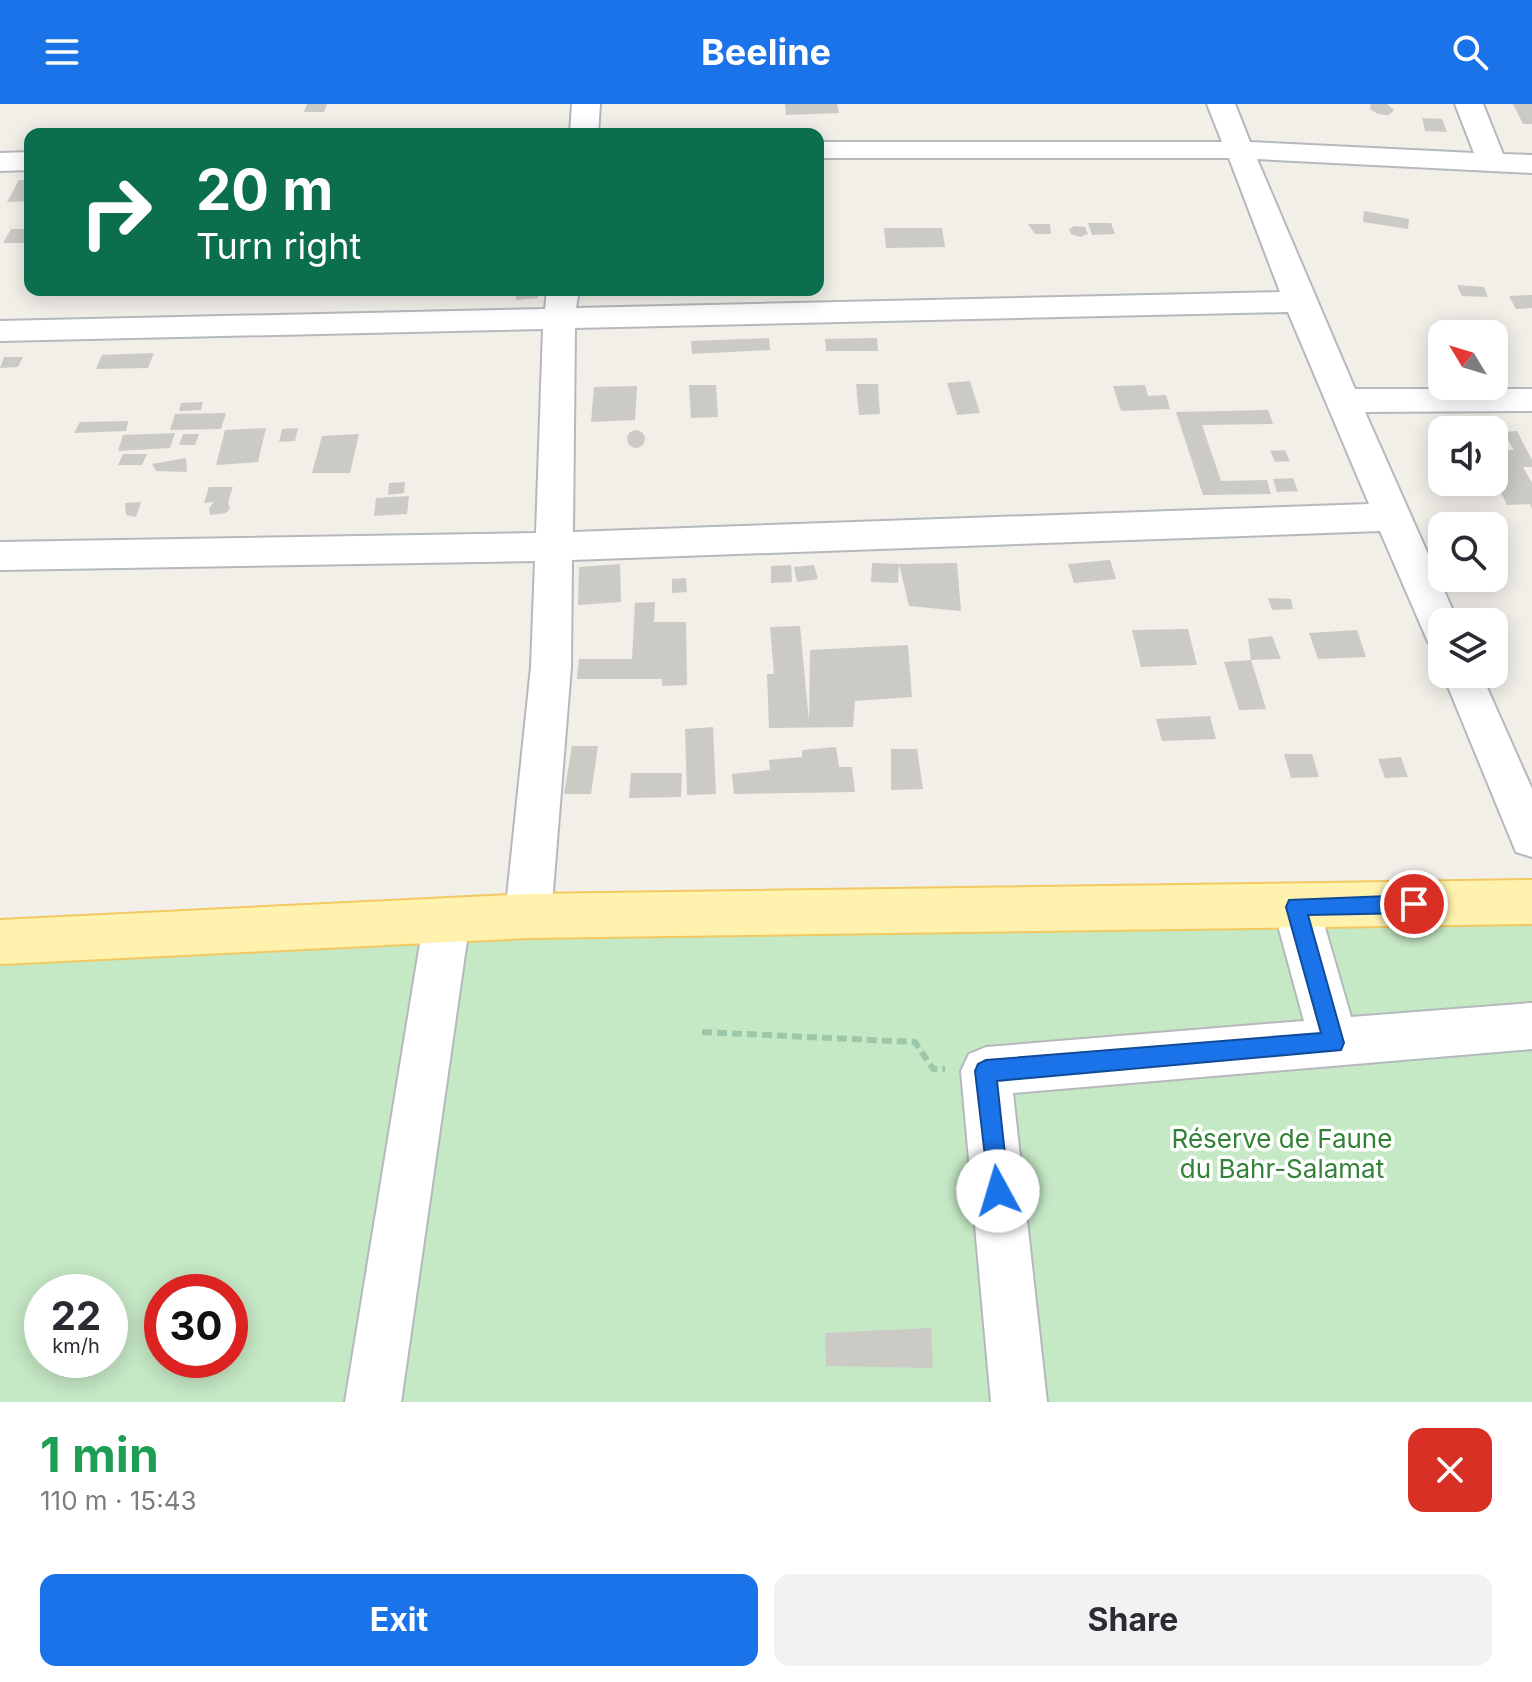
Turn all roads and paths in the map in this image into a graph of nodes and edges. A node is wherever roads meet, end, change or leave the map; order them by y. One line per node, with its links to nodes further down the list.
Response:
1 (586, 104): 4 (street)
2 (1221, 104): 6 (street)
3 (1469, 104): 9 (street)
4 (584, 128)
5 (824, 150): 6 (street)
6 (1241, 150): 9 (street); 11 (street)
7 (24, 161): 8 (street)
8 (0, 162)
9 (1492, 162): 10 (street)
10 (1532, 164)
11 (1300, 302): 12 (street); 15 (street)
12 (561, 304): 13 (street); 17 (street)
13 (0, 331)
14 (1532, 400): 15 (street)
15 (1342, 401): 16 (street)
16 (1393, 517): 17 (street); 19 (street)
17 (554, 547): 18 (street); 24 (street)
18 (0, 556)
19 (1432, 608)
20 (1467, 688): 21 (street)
21 (1532, 838)
22 (1532, 902): 23 (main road)
23 (1296, 907): 24 (main road); 29 (street)
24 (528, 916): 25 (main road)
25 (447, 919): 26 (main road); 31 (street)
26 (0, 942)
27 (1532, 1026): 29 (street)
28 (702, 1032): 30 (path)
29 (1334, 1043): 30 (street)
30 (986, 1071): 32 (street)
31 (373, 1402)
32 (1019, 1402)

